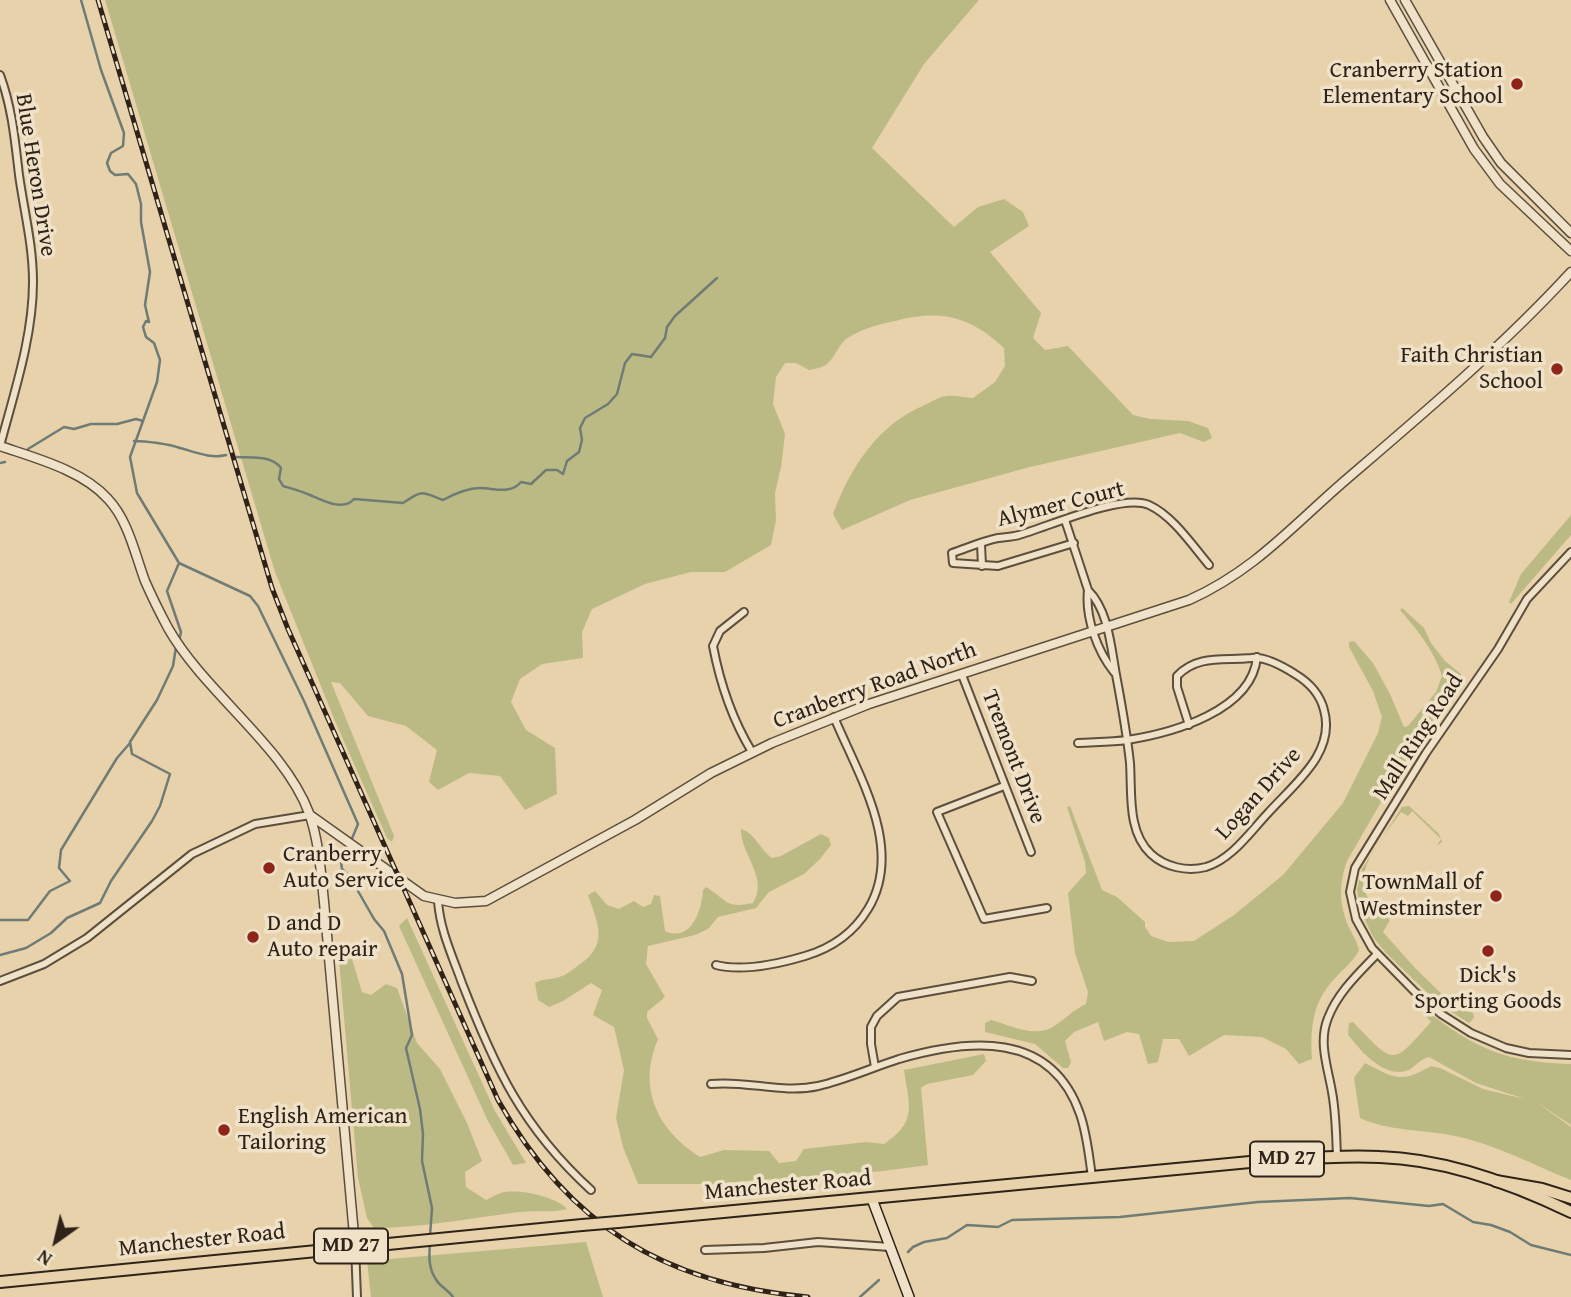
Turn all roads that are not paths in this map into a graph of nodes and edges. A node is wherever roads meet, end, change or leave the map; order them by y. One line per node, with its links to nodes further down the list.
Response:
1 (1390, 0): 5 (street)
2 (1405, 0): 4 (street)
3 (0, 75): 7 (street, Blue Heron Drive)
4 (1571, 233)
5 (1571, 251)
6 (1571, 272): 16 (street, Cranberry Road North)
7 (0, 446): 27 (street)
8 (1065, 520): 9 (street, Alymer Court); 10 (street, Logan Drive); 12 (street, Alymer Court)
9 (981, 544): 13 (street, Alymer Court); 13 (street, Alymer Court)
10 (1074, 544): 13 (street, Alymer Court); 14 (street, Logan Drive)
11 (1571, 552): 31 (street, Mall Ring Road)
12 (1209, 565)
13 (982, 566)
14 (1088, 590): 16 (street, Logan Drive); 17 (street, Logan Drive)
15 (744, 612): 25 (street)
16 (1106, 627): 17 (street, Cranberry Road North); 19 (street, Logan Drive)
17 (1094, 631): 19 (street, Logan Drive); 20 (street, Cranberry Road North)
18 (1257, 657): 22 (street); 22 (street, Logan Drive); 23 (street, Logan Drive)
19 (1116, 674): 23 (street, Logan Drive)
20 (962, 675): 21 (street, Cranberry Road North); 26 (street, Tremont Drive)
21 (834, 717): 25 (street, Cranberry Road North); 32 (street)
22 (1189, 724): 23 (street)
23 (1128, 740): 24 (street)
24 (1078, 743)
25 (752, 752): 29 (street, Cranberry Road North)
26 (1004, 786): 28 (street, Tremont Drive); 30 (street)
27 (310, 815): 29 (street); 33 (street); 45 (street)
28 (1031, 852)
29 (438, 901): 41 (street)
30 (1047, 908)
31 (1377, 954): 35 (street, Mall Ring Road); 38 (street)
32 (716, 965)
33 (0, 981)
34 (1032, 981): 36 (street)
35 (1571, 1055)
36 (875, 1067): 37 (street); 39 (street)
37 (711, 1084)
38 (1337, 1156): 39 (main road, Manchester Road / MD 27); 40 (main road, Manchester Road / MD 27)
39 (1092, 1177): 43 (main road, Manchester Road / MD 27)
40 (1496, 1181): 42 (main road); 44 (main road, Manchester Road / MD 27)
41 (591, 1190)
42 (1571, 1198)
43 (872, 1199): 45 (main road, Manchester Road / MD 27, bridge); 46 (main road)
44 (1571, 1212)
45 (355, 1246): 48 (main road, Manchester Road / MD 27); 49 (street)
46 (890, 1247): 47 (street); 50 (main road)
47 (705, 1250)
48 (0, 1282)
49 (357, 1297)
50 (909, 1297)

